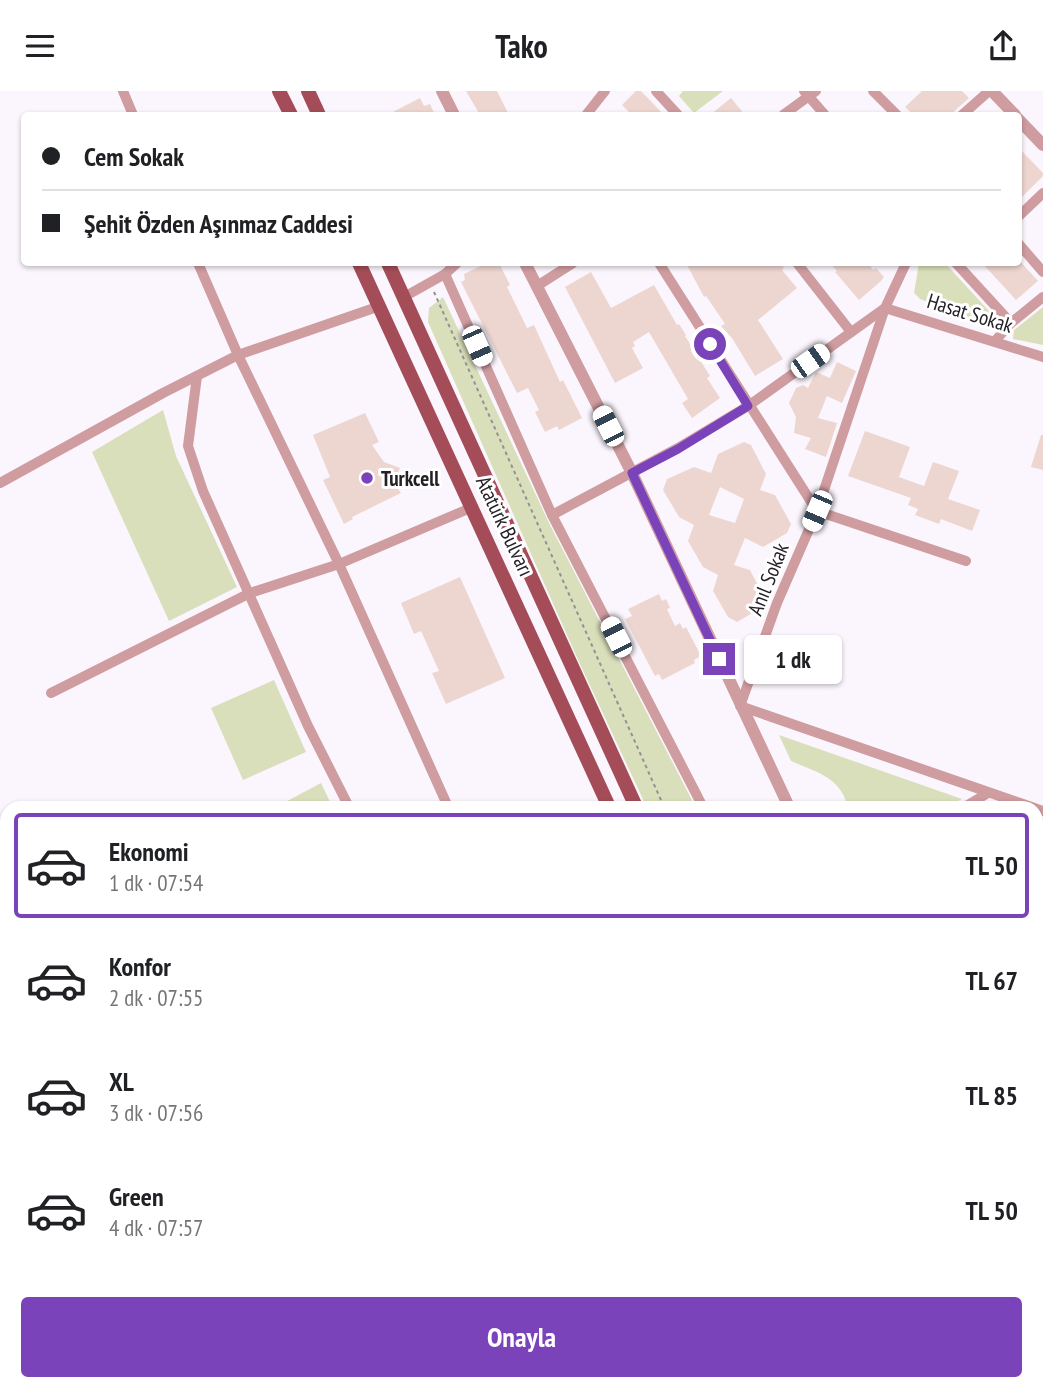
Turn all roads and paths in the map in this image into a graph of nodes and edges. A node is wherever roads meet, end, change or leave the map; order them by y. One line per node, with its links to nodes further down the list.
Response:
1 (122, 91): 10 (street)
2 (279, 91): 11 (main road)
3 (308, 91): 12 (main road)
4 (442, 91): 13 (street)
5 (605, 91): 14 (street)
6 (656, 91): 15 (street)
7 (873, 91): 18 (street)
8 (991, 91): 19 (street); 20 (street)
9 (809, 93): 16 (street); 17 (street)
10 (132, 112)
11 (290, 112)
12 (318, 112)
13 (452, 112)
14 (588, 112)
15 (675, 112)
16 (787, 112)
17 (823, 112)
18 (894, 112)
19 (966, 112)
20 (1012, 112)
21 (1022, 122): 22 (street)
22 (1043, 145)
23 (1043, 193): 24 (street)
24 (1022, 213)
25 (1022, 248): 36 (street)
26 (199, 266): 47 (street)
27 (360, 266): 42 (main road, Atatürk Bulvarı)
28 (389, 266): 40 (main road, Atatürk Bulvarı)
29 (453, 266): 37 (street)
30 (527, 266): 39 (street)
31 (568, 266): 39 (street)
32 (661, 266): 50 (street)
33 (799, 266): 45 (street)
34 (904, 266): 43 (street, Anıl Sokak)
35 (959, 266): 44 (street)
36 (1043, 272)
37 (444, 274): 38 (street); 55 (street)
38 (430, 282): 40 (street); 66 (path)
39 (537, 286): 51 (street)
40 (404, 297): 42 (main road); 65 (main road, Atatürk Bulvarı)
41 (1043, 297): 44 (street)
42 (380, 306): 47 (street); 53 (main road, Atatürk Bulvarı)
43 (885, 307): 45 (street); 46 (street, Hasat Sokak); 54 (street, Anıl Sokak)
44 (1011, 323): 46 (street)
45 (851, 332): 50 (street)
46 (995, 341): 48 (street, Hasat Sokak)
47 (238, 355): 49 (street); 57 (street)
48 (1043, 357)
49 (197, 376): 52 (street); 58 (street)
50 (748, 406): 51 (street); 54 (street)
51 (632, 473): 55 (street); 60 (street)
52 (0, 483)
53 (473, 507): 57 (street); 64 (main road, Atatürk Bulvarı)
54 (817, 511): 56 (street); 60 (street, Anıl Sokak)
55 (552, 515): 67 (street)
56 (966, 561)
57 (339, 564): 58 (street); 63 (street)
58 (250, 593): 59 (street); 62 (street)
59 (51, 693)
60 (740, 706): 61 (street); 68 (street)
61 (988, 793): 69 (street); 70 (street)
62 (346, 801)
63 (445, 801)
64 (606, 801)
65 (633, 801)
66 (661, 801)
67 (700, 801)
68 (786, 801)
69 (974, 801)
70 (1012, 801)

